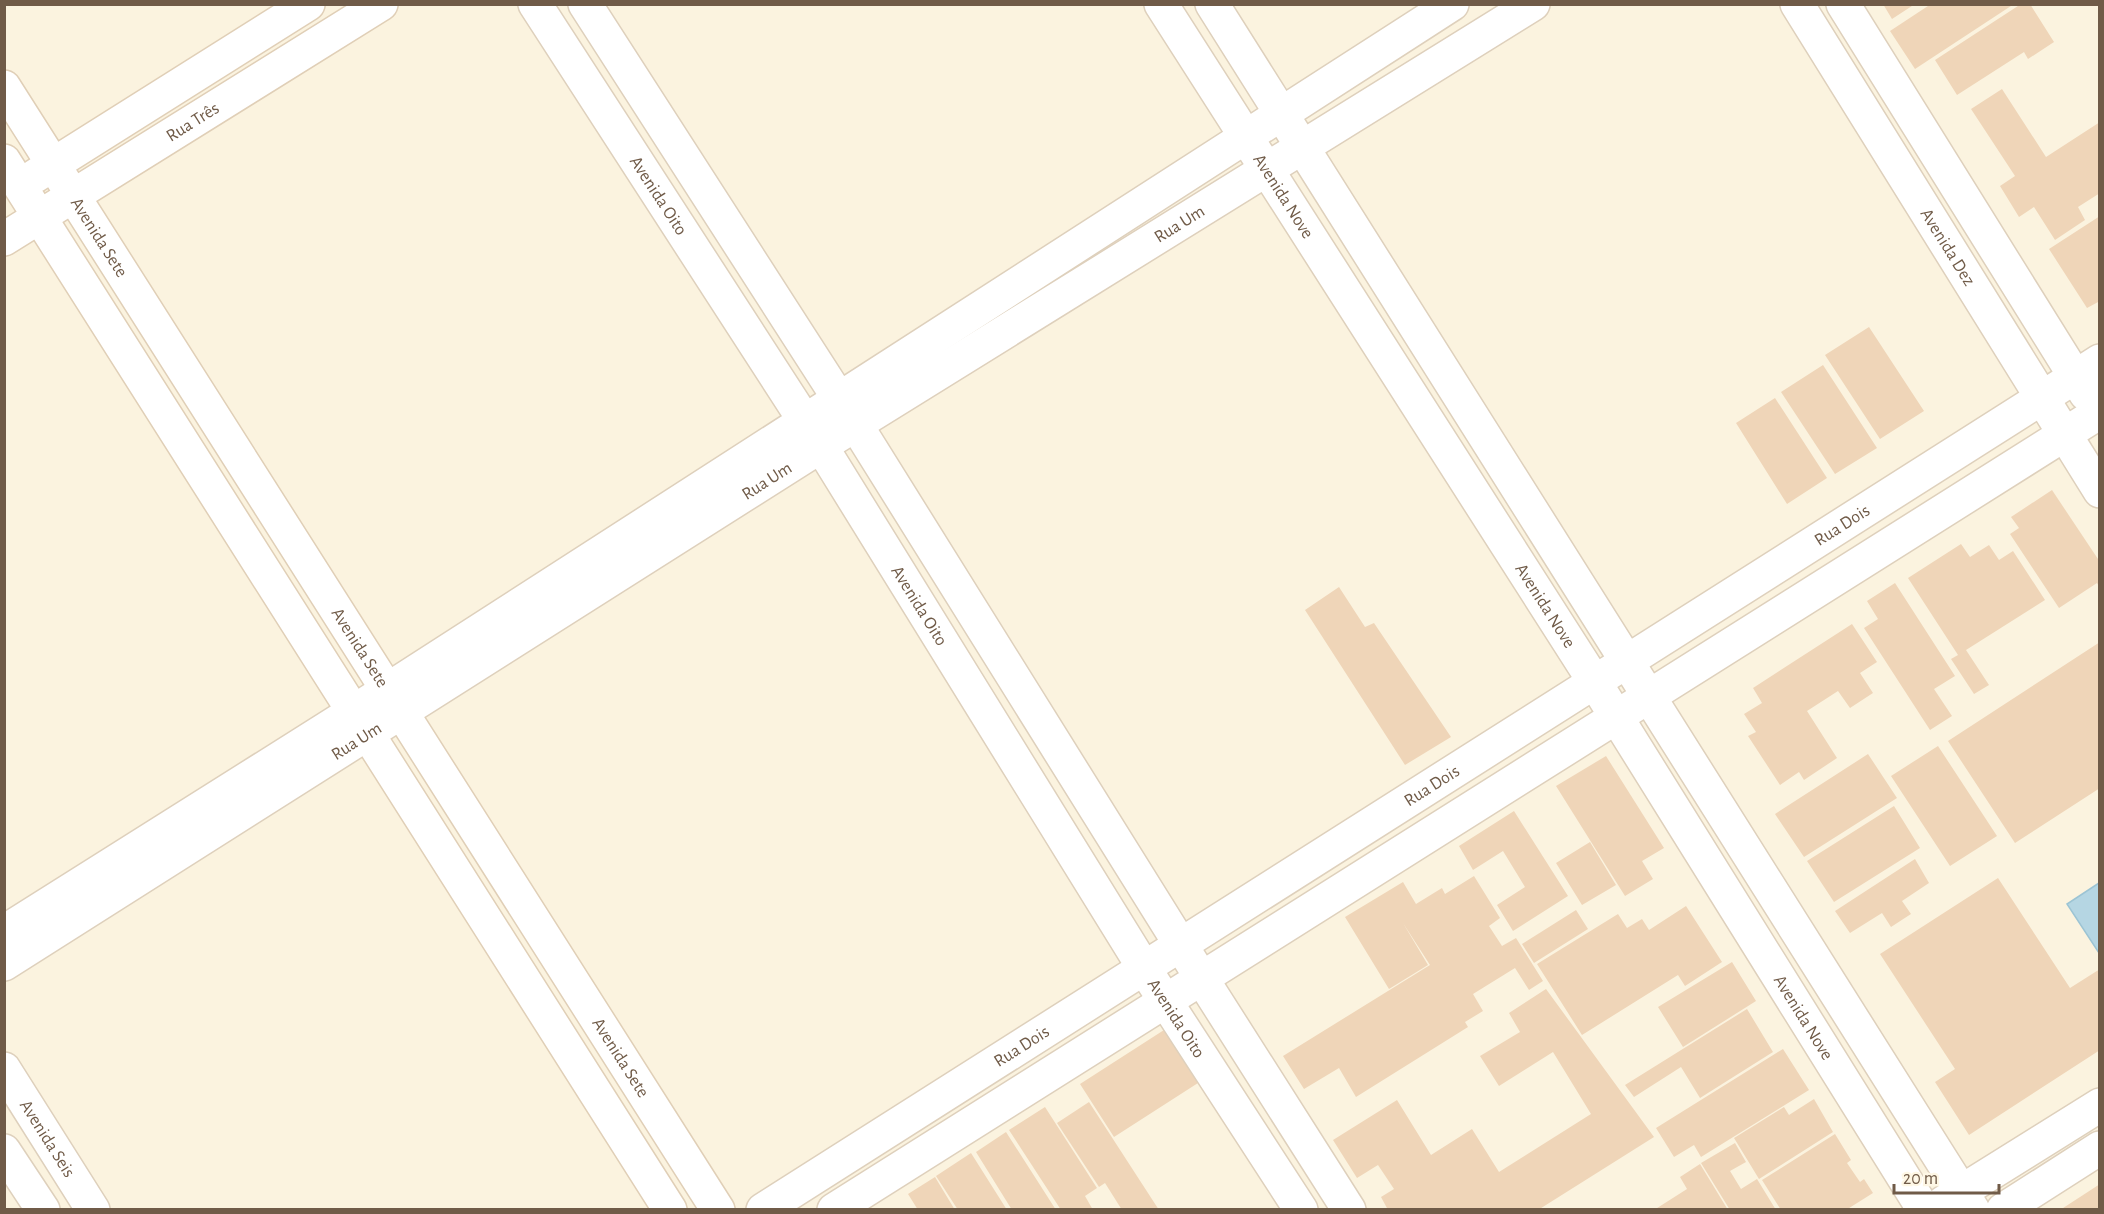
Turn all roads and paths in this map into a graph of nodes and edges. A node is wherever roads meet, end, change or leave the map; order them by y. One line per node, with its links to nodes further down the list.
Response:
1 (308, 4): 15 (street, Rua Três)
2 (381, 4): 18 (street, Rua Três)
3 (535, 4): 26 (street, Avenida Oito)
4 (585, 4): 22 (street)
5 (1161, 4): 13 (street, Avenida Nove)
6 (1212, 4): 12 (street)
7 (1452, 4): 12 (street, Rua Um)
8 (1533, 4): 14 (street, Rua Um)
9 (1797, 4): 23 (street, Avenida Dez)
10 (1843, 4): 21 (street)
11 (4, 87): 15 (street, Avenida Sete)
12 (1281, 114): 13 (street, Rua Um); 14 (street)
13 (1244, 137): 16 (street, Avenida Nove); 22 (street, Rua Um)
14 (1304, 149): 16 (street, Rua Um); 29 (street)
15 (53, 164): 17 (street, Rua Três); 18 (street, Avenida Sete)
16 (1267, 172): 25 (street, Rua Um); 30 (street, Avenida Nove)
17 (10, 180): 19 (street)
18 (73, 195): 19 (street, Rua Três); 32 (street, Avenida Sete)
19 (40, 218): 20 (street, Rua Três); 34 (street)
20 (4, 239)
21 (2087, 368): 23 (street, Rua Dois); 24 (street)
22 (839, 397): 25 (street); 26 (street, Rua Um)
23 (2043, 397): 27 (street, Avenida Dez); 29 (street, Rua Dois)
24 (2099, 414): 27 (street)
25 (856, 425): 26 (street, Rua Um); 36 (street)
26 (812, 434): 32 (street, Rua Um); 38 (street, Avenida Oito)
27 (2063, 435): 28 (street, Avenida Dez); 31 (street)
28 (2100, 491)
29 (1627, 661): 30 (street, Rua Dois); 31 (street)
30 (1594, 681): 33 (street, Avenida Nove); 36 (street, Rua Dois)
31 (1650, 696): 33 (street); 45 (street)
32 (394, 701): 34 (street, Rua Um); 49 (street, Avenida Sete)
33 (1617, 717): 39 (street); 54 (street, Avenida Nove)
34 (360, 722): 35 (street, Rua Um); 37 (street, Rua Um); 48 (street)
35 (4, 932)
36 (1180, 945): 38 (street, Rua Dois); 39 (street)
37 (4, 963)
38 (1144, 968): 40 (street, Avenida Oito); 50 (street, Rua Dois)
39 (1202, 979): 40 (street); 53 (street)
40 (1168, 1000): 51 (street); 52 (street, Avenida Oito)
41 (4, 1069): 47 (street, Avenida Seis)
42 (2100, 1106): 45 (street)
43 (2100, 1148): 56 (street)
44 (4, 1151): 46 (street)
45 (1967, 1200): 55 (street)
46 (43, 1209)
47 (93, 1209)
48 (670, 1209)
49 (718, 1209)
50 (763, 1209)
51 (834, 1209)
52 (1301, 1209)
53 (1349, 1209)
54 (1924, 1209)
55 (1934, 1209)
56 (2003, 1209)

